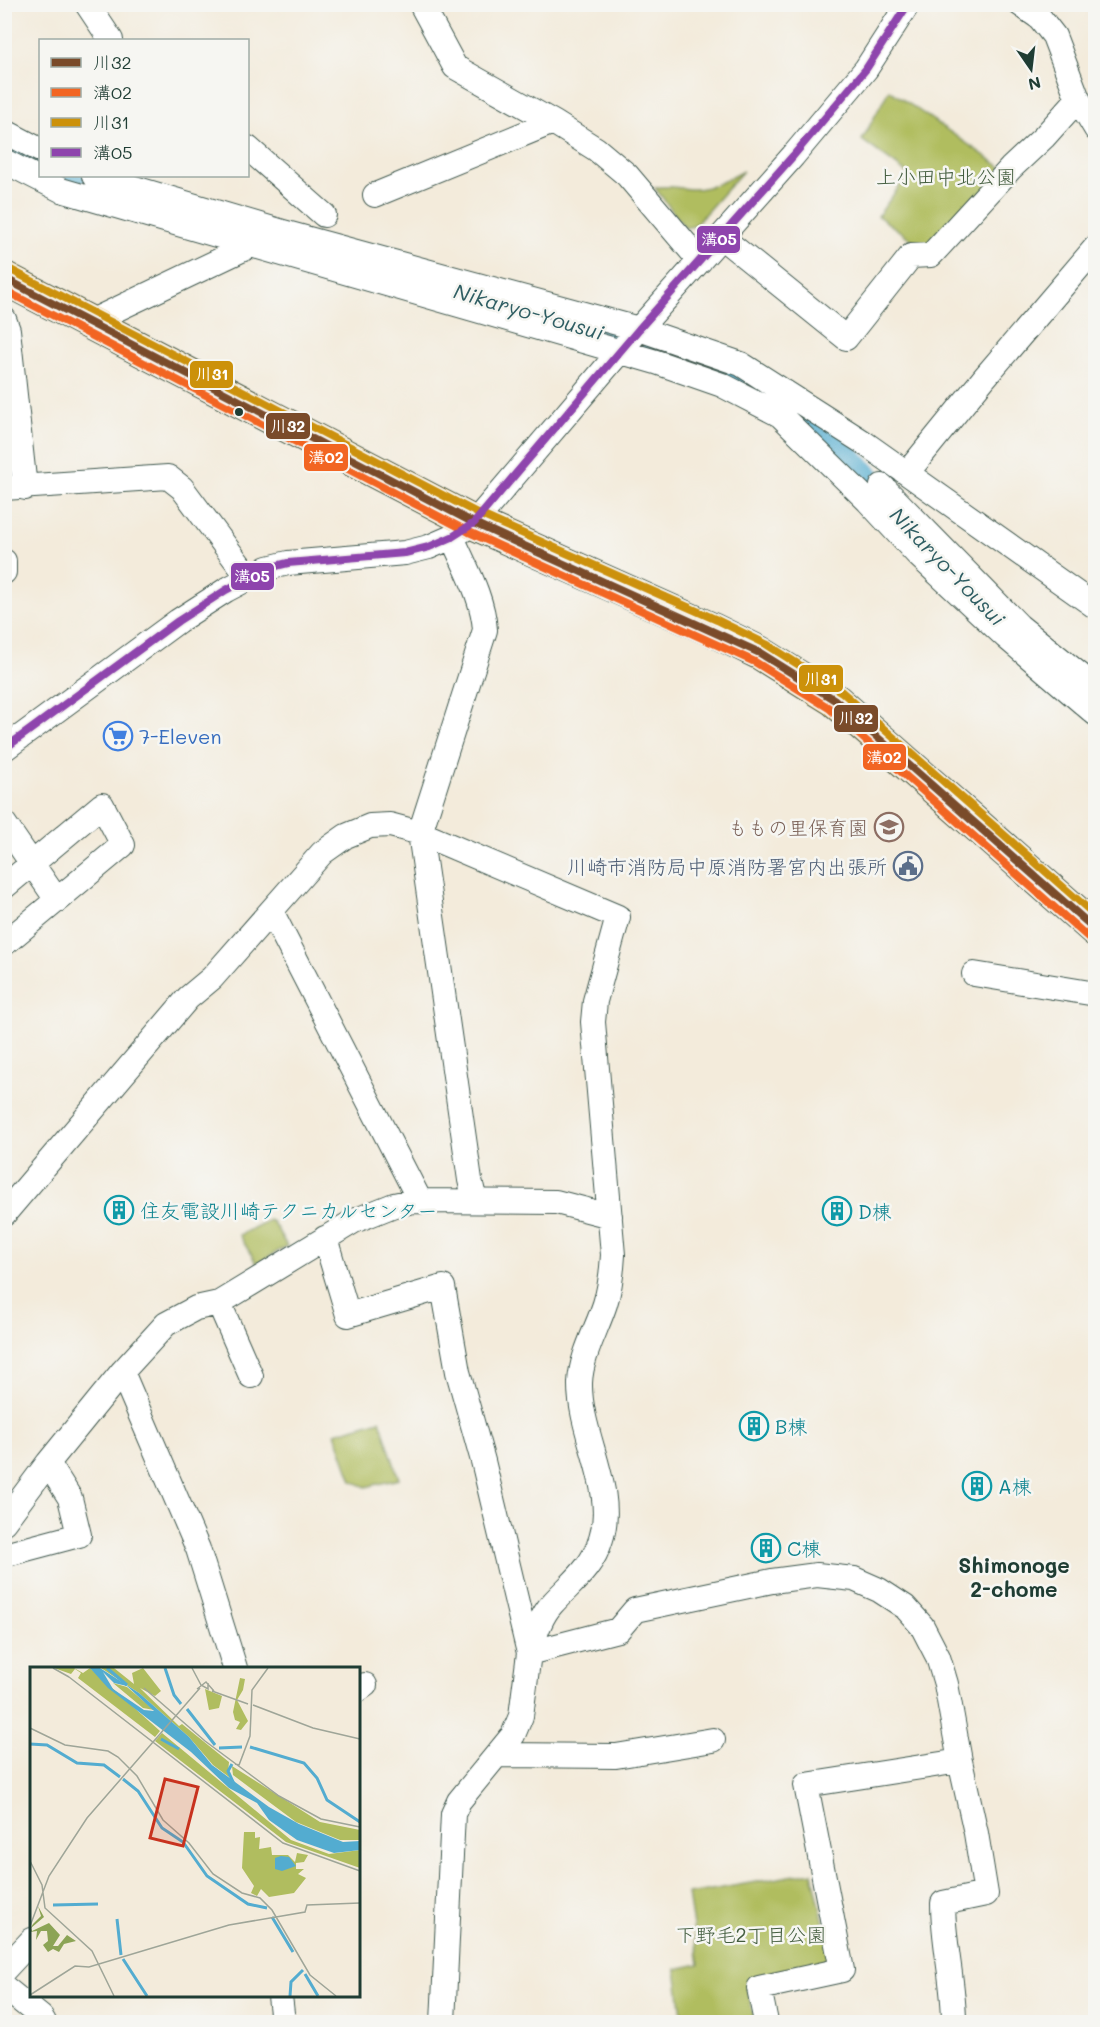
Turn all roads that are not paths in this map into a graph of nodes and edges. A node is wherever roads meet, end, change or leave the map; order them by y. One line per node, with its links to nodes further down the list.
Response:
1 (87, 4): 5 (street)
2 (421, 4): 7 (street)
3 (908, 4): 19 (street)
4 (1020, 4): 6 (street)
5 (110, 39)
6 (1078, 99): 8 (street); 19 (street)
7 (553, 122): 16 (street); 22 (street)
8 (1095, 129)
9 (4, 131): 11 (street)
10 (249, 149): 17 (street)
11 (27, 158): 12 (street)
12 (39, 169)
13 (47, 177): 20 (street)
14 (100, 177): 15 (street)
15 (168, 186): 18 (street)
16 (375, 195)
17 (324, 215)
18 (283, 232): 20 (street); 26 (street)
19 (722, 237): 22 (street)
20 (251, 245): 25 (street); 26 (street)
21 (1095, 246): 27 (street)
22 (700, 261): 26 (street)
23 (4, 278): 25 (highway)
24 (4, 319): 28 (street)
25 (90, 322): 30 (highway)
26 (629, 340): 27 (street); 29 (street); 30 (street)
27 (904, 471): 29 (street); 34 (street)
28 (15, 488): 33 (street)
29 (874, 495): 35 (street); 36 (street)
30 (463, 530): 33 (street); 39 (street); 44 (highway)
31 (4, 561): 32 (street)
32 (4, 572)
33 (249, 578): 37 (street)
34 (1095, 607)
35 (1095, 688)
36 (1095, 714)
37 (4, 749)
38 (4, 823): 40 (street)
39 (420, 833): 43 (street); 49 (street); 51 (street)
40 (32, 864): 41 (street); 42 (street); 42 (street)
41 (4, 887)
42 (57, 900): 45 (street)
43 (271, 912): 48 (street); 50 (street)
44 (1095, 930)
45 (4, 944)
46 (974, 974): 47 (street)
47 (1095, 994)
48 (420, 1201): 49 (street); 52 (street)
49 (476, 1201): 51 (street)
50 (4, 1214)
51 (610, 1216): 59 (street)
52 (326, 1239): 53 (street); 59 (street)
53 (219, 1303): 54 (street); 55 (street)
54 (122, 1372): 56 (street); 60 (street)
55 (251, 1376)
56 (48, 1463): 57 (street); 58 (street)
57 (4, 1522)
58 (4, 1555)
59 (529, 1653): 62 (street); 63 (street)
60 (235, 1667)
61 (713, 1740): 62 (street)
62 (498, 1755): 70 (street)
63 (960, 1761): 71 (street); 72 (street)
64 (30, 1942): 65 (street)
65 (4, 1970)
66 (4, 1987): 68 (street)
67 (280, 1997): 69 (street)
68 (44, 2022)
69 (283, 2022)
70 (443, 2022)
71 (766, 2022)
72 (954, 2022)

